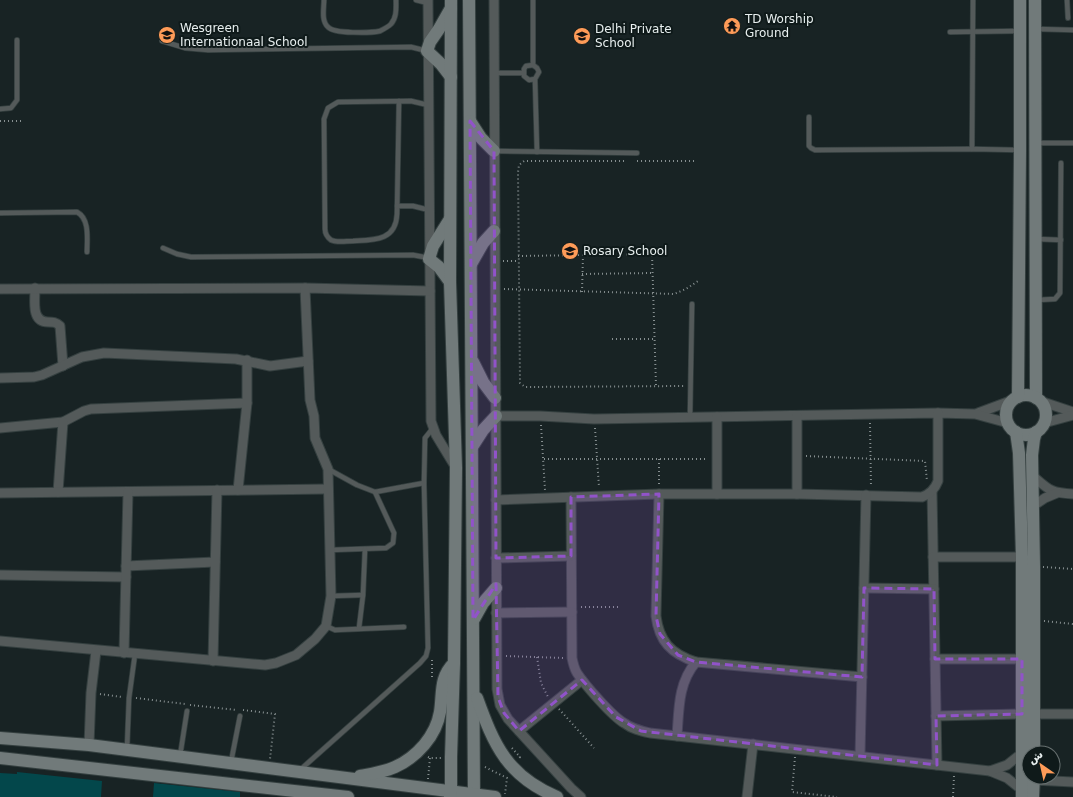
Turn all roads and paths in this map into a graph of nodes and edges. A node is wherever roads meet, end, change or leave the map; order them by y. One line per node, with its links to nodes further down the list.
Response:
1 (324, 0): 2 (lane)
2 (396, 0)
3 (416, 0): 11 (lane)
4 (469, 0): 33 (street)
5 (494, 0): 24 (street)
6 (533, 0): 22 (lane)
7 (973, 0): 18 (lane)
8 (1020, 0): 16 (street)
9 (1034, 0): 14 (street)
10 (1068, 0): 13 (lane)
11 (428, 1): 21 (street)
12 (451, 4): 21 (street); 25 (street)
13 (1068, 18)
14 (1035, 29): 15 (lane); 34 (street)
15 (1073, 30)
16 (1020, 31): 18 (lane); 37 (street)
17 (950, 32): 18 (lane)
18 (973, 32): 36 (lane)
19 (17, 40): 29 (lane)
20 (162, 41): 21 (lane)
21 (427, 51): 25 (street); 28 (street)
22 (533, 65): 23 (lane); 26 (lane)
23 (523, 72): 24 (lane); 26 (lane)
24 (494, 73): 38 (street)
25 (451, 77): 46 (street)
26 (535, 79): 39 (lane)
27 (399, 101): 28 (lane); 43 (lane); 43 (lane)
28 (428, 105): 44 (street)
29 (0, 109)
30 (809, 117): 36 (lane)
31 (0, 121): 32 (path)
32 (21, 121)
33 (470, 121): 38 (street); 57 (street)
34 (1035, 143): 35 (lane); 48 (street)
35 (1073, 143)
36 (972, 149): 37 (lane)
37 (1020, 150): 82 (street)
38 (494, 151): 39 (lane); 47 (street)
39 (537, 152): 40 (lane)
40 (638, 153)
41 (694, 161): 53 (path)
42 (1061, 162): 49 (lane)
43 (397, 206): 44 (lane)
44 (429, 210): 54 (street)
45 (0, 213): 51 (lane)
46 (451, 217): 54 (street); 61 (street)
47 (494, 230): 55 (street); 57 (street)
48 (1035, 239): 49 (lane); 70 (street)
49 (1060, 240): 70 (lane)
50 (163, 248): 54 (lane)
51 (87, 252)
52 (583, 255): 53 (path); 58 (path); 59 (path)
53 (518, 256): 56 (path)
54 (429, 258): 61 (street); 67 (street)
55 (495, 260): 56 (path); 65 (street)
56 (518, 261): 66 (path)
57 (470, 265): 74 (street)
58 (653, 273): 59 (path); 69 (path)
59 (582, 274): 68 (path)
60 (698, 281): 69 (path)
61 (450, 282): 107 (street)
62 (35, 288): 63 (street); 64 (street); 77 (street)
63 (305, 288): 67 (street); 76 (street)
64 (0, 289)
65 (495, 289): 66 (path); 81 (street)
66 (518, 290): 68 (path); 79 (path)
67 (430, 291): 99 (street)
68 (582, 292): 69 (path)
69 (653, 294): 73 (path)
70 (1035, 300): 83 (street)
71 (692, 304): 80 (lane)
72 (612, 339): 73 (path)
73 (654, 339): 79 (path)
74 (471, 358): 81 (street); 100 (street)
75 (247, 360): 76 (street); 77 (street); 84 (street)
76 (308, 360): 108 (street)
77 (63, 366): 78 (street)
78 (0, 378)
79 (656, 386): 80 (path)
80 (691, 386): 92 (lane)
81 (495, 398): 89 (street)
82 (1015, 399): 83 (street); 87 (street); 96 (street)
83 (1038, 399): 88 (street); 97 (street)
84 (247, 403): 95 (street); 113 (street)
85 (938, 413): 86 (street); 87 (street); 118 (street)
86 (870, 414): 91 (street); 106 (path)
87 (974, 414): 96 (street)
88 (1073, 414): 97 (street)
89 (496, 416): 90 (street); 100 (street); 128 (street)
90 (540, 416): 94 (street); 102 (path)
91 (797, 416): 93 (street); 101 (street)
92 (690, 417): 93 (street); 94 (street)
93 (717, 417): 105 (street)
94 (594, 419): 103 (path)
95 (63, 422): 98 (street); 114 (street)
96 (1012, 427): 97 (street); 134 (street)
97 (1040, 427): 109 (street)
98 (0, 428)
99 (432, 428): 107 (street); 110 (lane)
100 (472, 447): 150 (street)
101 (797, 456): 106 (path); 122 (street)
102 (544, 459): 103 (path); 126 (path)
103 (597, 459): 104 (path); 125 (path)
104 (659, 459): 105 (path); 120 (path)
105 (717, 459): 121 (street)
106 (871, 459): 118 (path); 124 (path)
107 (456, 468): 166 (street)
108 (328, 469): 111 (street); 116 (lane)
109 (1032, 476): 119 (street); 129 (street)
110 (424, 483): 116 (lane); 193 (lane)
111 (328, 489): 113 (street); 131 (street)
112 (217, 490): 113 (street); 115 (street); 136 (street)
113 (238, 490)
114 (58, 492): 115 (street); 117 (street)
115 (128, 492): 137 (street)
116 (375, 492): 130 (lane)
117 (0, 493)
118 (930, 493): 124 (street); 133 (street)
119 (1057, 493): 123 (street); 129 (street)
120 (659, 494): 121 (street); 125 (street); 165 (street)
121 (717, 494): 122 (street)
122 (797, 494): 124 (street)
123 (1073, 494)
124 (869, 495): 143 (street)
125 (600, 496): 127 (street)
126 (546, 497): 127 (street); 128 (street)
127 (571, 497): 132 (street)
128 (496, 500): 135 (street)
129 (1033, 506): 138 (street)
130 (364, 549): 131 (lane); 145 (lane)
131 (329, 550): 146 (street)
132 (571, 556): 135 (street); 148 (street)
133 (933, 557): 134 (street); 144 (street)
134 (1022, 557): 163 (street)
135 (496, 558): 142 (street)
136 (215, 562): 137 (street); 164 (street)
137 (126, 566): 141 (street)
138 (1034, 566): 139 (path); 151 (street)
139 (1073, 569)
140 (0, 575): 141 (street)
141 (126, 577): 158 (street)
142 (496, 588): 149 (street); 150 (street)
143 (864, 588): 144 (street); 167 (street)
144 (934, 589): 162 (street)
145 (363, 595): 146 (lane); 155 (lane)
146 (330, 596): 153 (street)
147 (619, 607): 148 (path)
148 (572, 609): 149 (street); 161 (street)
149 (496, 613): 160 (street)
150 (473, 620): 169 (street)
151 (1033, 620): 152 (path); 173 (street)
152 (1073, 624)
153 (326, 626): 155 (lane); 164 (street)
154 (404, 626): 155 (lane)
155 (358, 628)
156 (0, 641): 157 (street)
157 (96, 651): 158 (street); 170 (street)
158 (124, 653): 159 (street)
159 (134, 654): 164 (street); 171 (lane)
160 (496, 656): 161 (path); 177 (street)
161 (572, 658): 168 (street)
162 (935, 659): 163 (street); 176 (street)
163 (1022, 659): 173 (street)
164 (213, 661)
165 (696, 662): 167 (street); 178 (street)
166 (454, 663): 195 (street); 198 (street)
167 (862, 677): 186 (street)
168 (582, 680): 177 (street); 178 (street)
169 (474, 689): 199 (street); 203 (street)
170 (91, 693): 171 (path); 181 (street)
171 (129, 698): 183 (lane); 192 (path)
172 (187, 711): 185 (lane)
173 (1028, 714): 174 (street); 176 (street); 182 (street)
174 (1073, 714)
175 (240, 716): 189 (lane)
176 (936, 716): 190 (street)
177 (519, 731): 204 (street)
178 (677, 736): 180 (street)
179 (0, 738): 181 (street)
180 (753, 744): 184 (street); 205 (street)
181 (89, 745): 183 (street)
182 (1028, 745)
183 (127, 749): 185 (street)
184 (796, 749): 186 (street); 206 (path)
185 (180, 756): 189 (street)
186 (860, 756): 190 (street)
187 (1021, 757): 194 (street)
188 (0, 758): 200 (street)
189 (231, 763): 192 (street)
190 (937, 765): 191 (street)
191 (955, 767): 194 (street); 207 (path)
192 (270, 768): 193 (street)
193 (298, 771): 195 (street)
194 (990, 771): 197 (street)
195 (351, 778): 198 (street)
196 (1073, 782): 197 (street)
197 (1029, 791)
198 (451, 794): 199 (street)
199 (474, 796): 202 (street)
200 (344, 797): 201 (street)
201 (348, 797)
202 (495, 797)
203 (557, 797)
204 (581, 797)
205 (747, 797)
206 (837, 797)
207 (953, 797)

